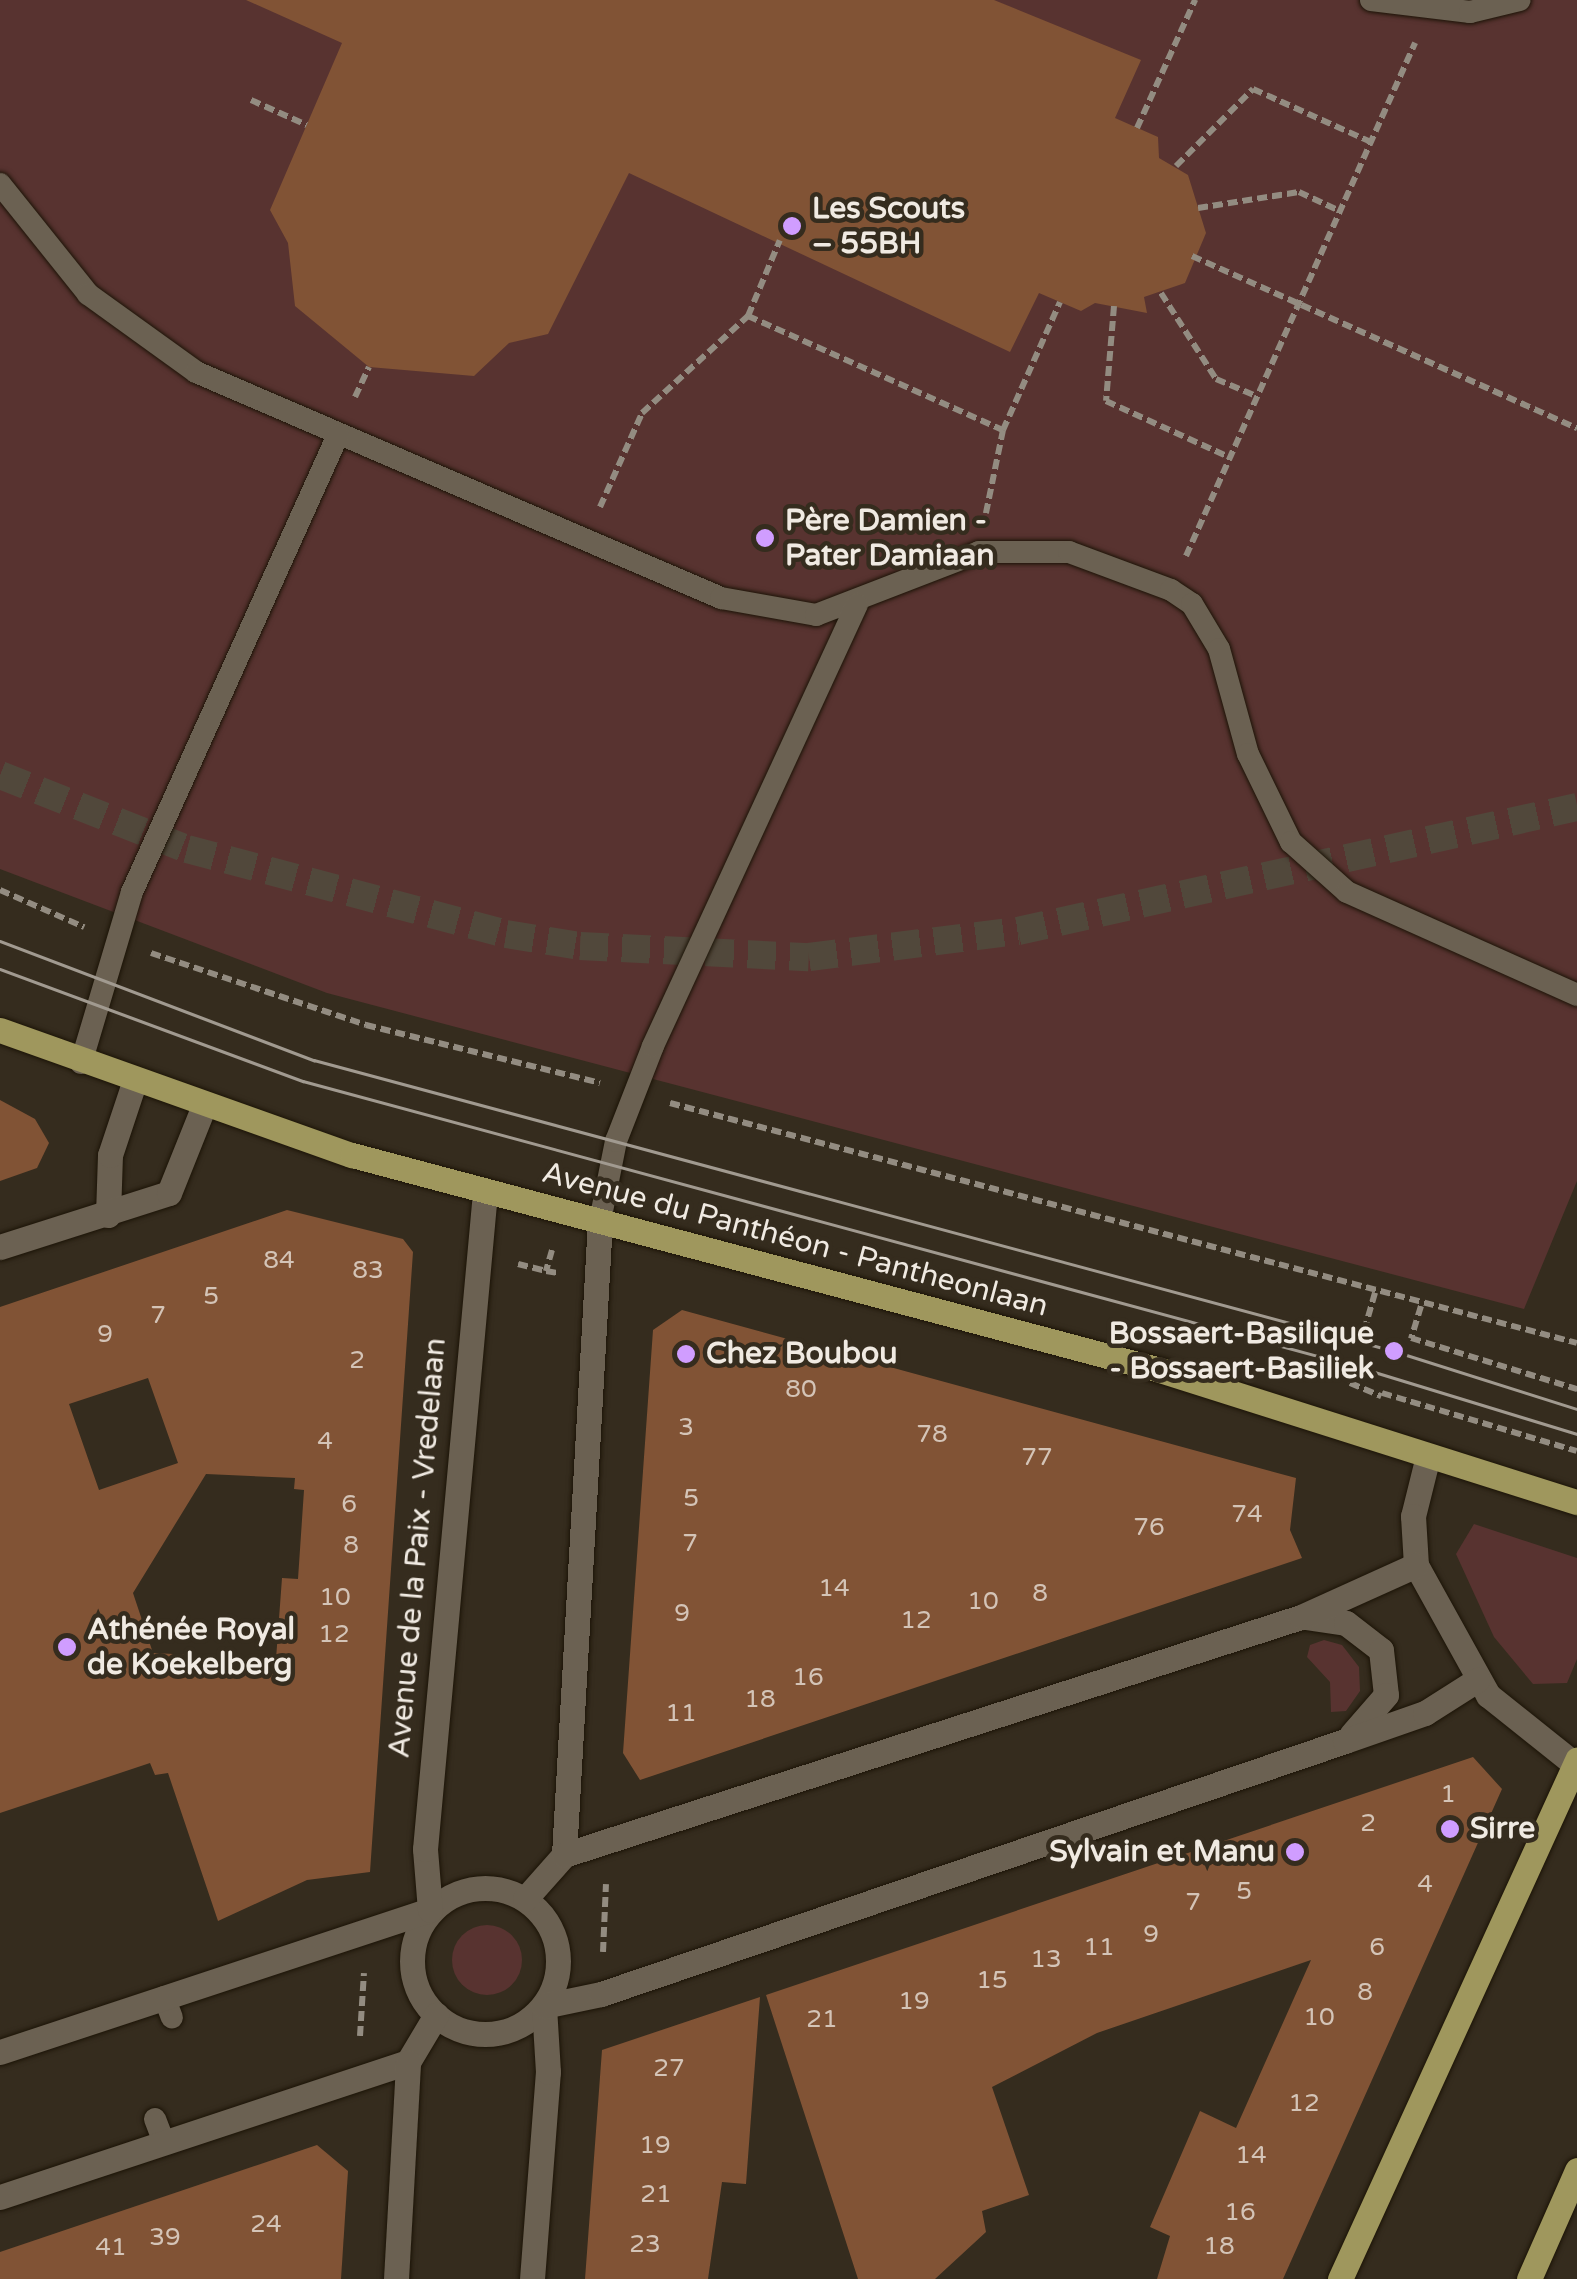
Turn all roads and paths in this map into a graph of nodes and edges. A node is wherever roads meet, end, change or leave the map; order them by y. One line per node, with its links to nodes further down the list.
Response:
1 (1195, 0): 7 (path)
2 (1371, 0): 4 (lane)
3 (1520, 0): 4 (lane)
4 (1428, 12): 8 (path)
5 (251, 100): 6 (path)
6 (307, 125)
7 (1137, 128)
8 (1371, 142): 9 (path); 12 (path)
9 (1176, 166)
10 (0, 184): 23 (lane)
11 (1198, 208): 12 (path)
12 (1340, 210): 17 (path)
13 (780, 240): 19 (path)
14 (1192, 256): 17 (path)
15 (1161, 293): 20 (path)
16 (1060, 302): 22 (path)
17 (1298, 303): 20 (path); 21 (path)
18 (1114, 306): 24 (path)
19 (748, 316): 22 (path); 25 (path)
20 (1256, 396): 24 (path)
21 (1577, 428)
22 (1003, 430): 26 (path)
23 (338, 435): 25 (lane); 30 (lane)
24 (1230, 456): 27 (path)
25 (585, 540): 28 (lane)
26 (979, 552): 27 (lane); 28 (lane)
27 (1171, 590): 31 (lane)
28 (857, 605): 35 (lane)
29 (0, 890): 30 (path)
30 (117, 940): 33 (lane); 35 (path)
31 (1577, 995)
32 (0, 1030): 33 (main road, Avenue du Panthéon - Pantheonlaan)
33 (81, 1064): 34 (main road, Avenue du Panthéon - Pantheonlaan)
34 (134, 1083): 36 (main road, Avenue du Panthéon - Pantheonlaan); 38 (street)
35 (639, 1095): 39 (lane); 41 (path)
36 (203, 1108): 37 (main road, Avenue du Panthéon - Pantheonlaan); 38 (street)
37 (485, 1192): 39 (main road, Avenue du Panthéon - Pantheonlaan); 58 (street, Avenue de la Paix - Vredelaan)
38 (108, 1214): 40 (street)
39 (600, 1221): 48 (main road, Avenue du Panthéon - Pantheonlaan); 55 (street)
40 (0, 1247)
41 (1375, 1293): 42 (path); 43 (path)
42 (1420, 1306): 44 (path); 45 (path)
43 (1364, 1331)
44 (1577, 1343)
45 (1577, 1389)
46 (1382, 1393): 47 (path)
47 (1577, 1451)
48 (1428, 1456): 49 (main road, Avenue du Panthéon - Pantheonlaan); 50 (street)
49 (1577, 1502)
50 (1416, 1566): 51 (street); 52 (street)
51 (1301, 1617): 53 (street); 55 (street)
52 (1477, 1680): 53 (street); 54 (street)
53 (1345, 1741): 61 (street)
54 (1576, 1763): 70 (main road)
55 (564, 1855): 57 (street)
56 (606, 1873): 60 (path)
57 (525, 1899): 58 (street); 61 (street)
58 (430, 1910): 62 (street); 63 (street)
59 (365, 1954): 64 (path)
60 (602, 1967)
61 (544, 2006): 62 (street); 69 (street)
62 (436, 2015): 65 (street)
63 (0, 2052)
64 (359, 2052)
65 (408, 2062): 67 (street); 68 (street)
66 (1577, 2170): 71 (main road)
67 (0, 2197)
68 (396, 2279)
69 (532, 2279)
70 (1340, 2279)
71 (1528, 2279)

